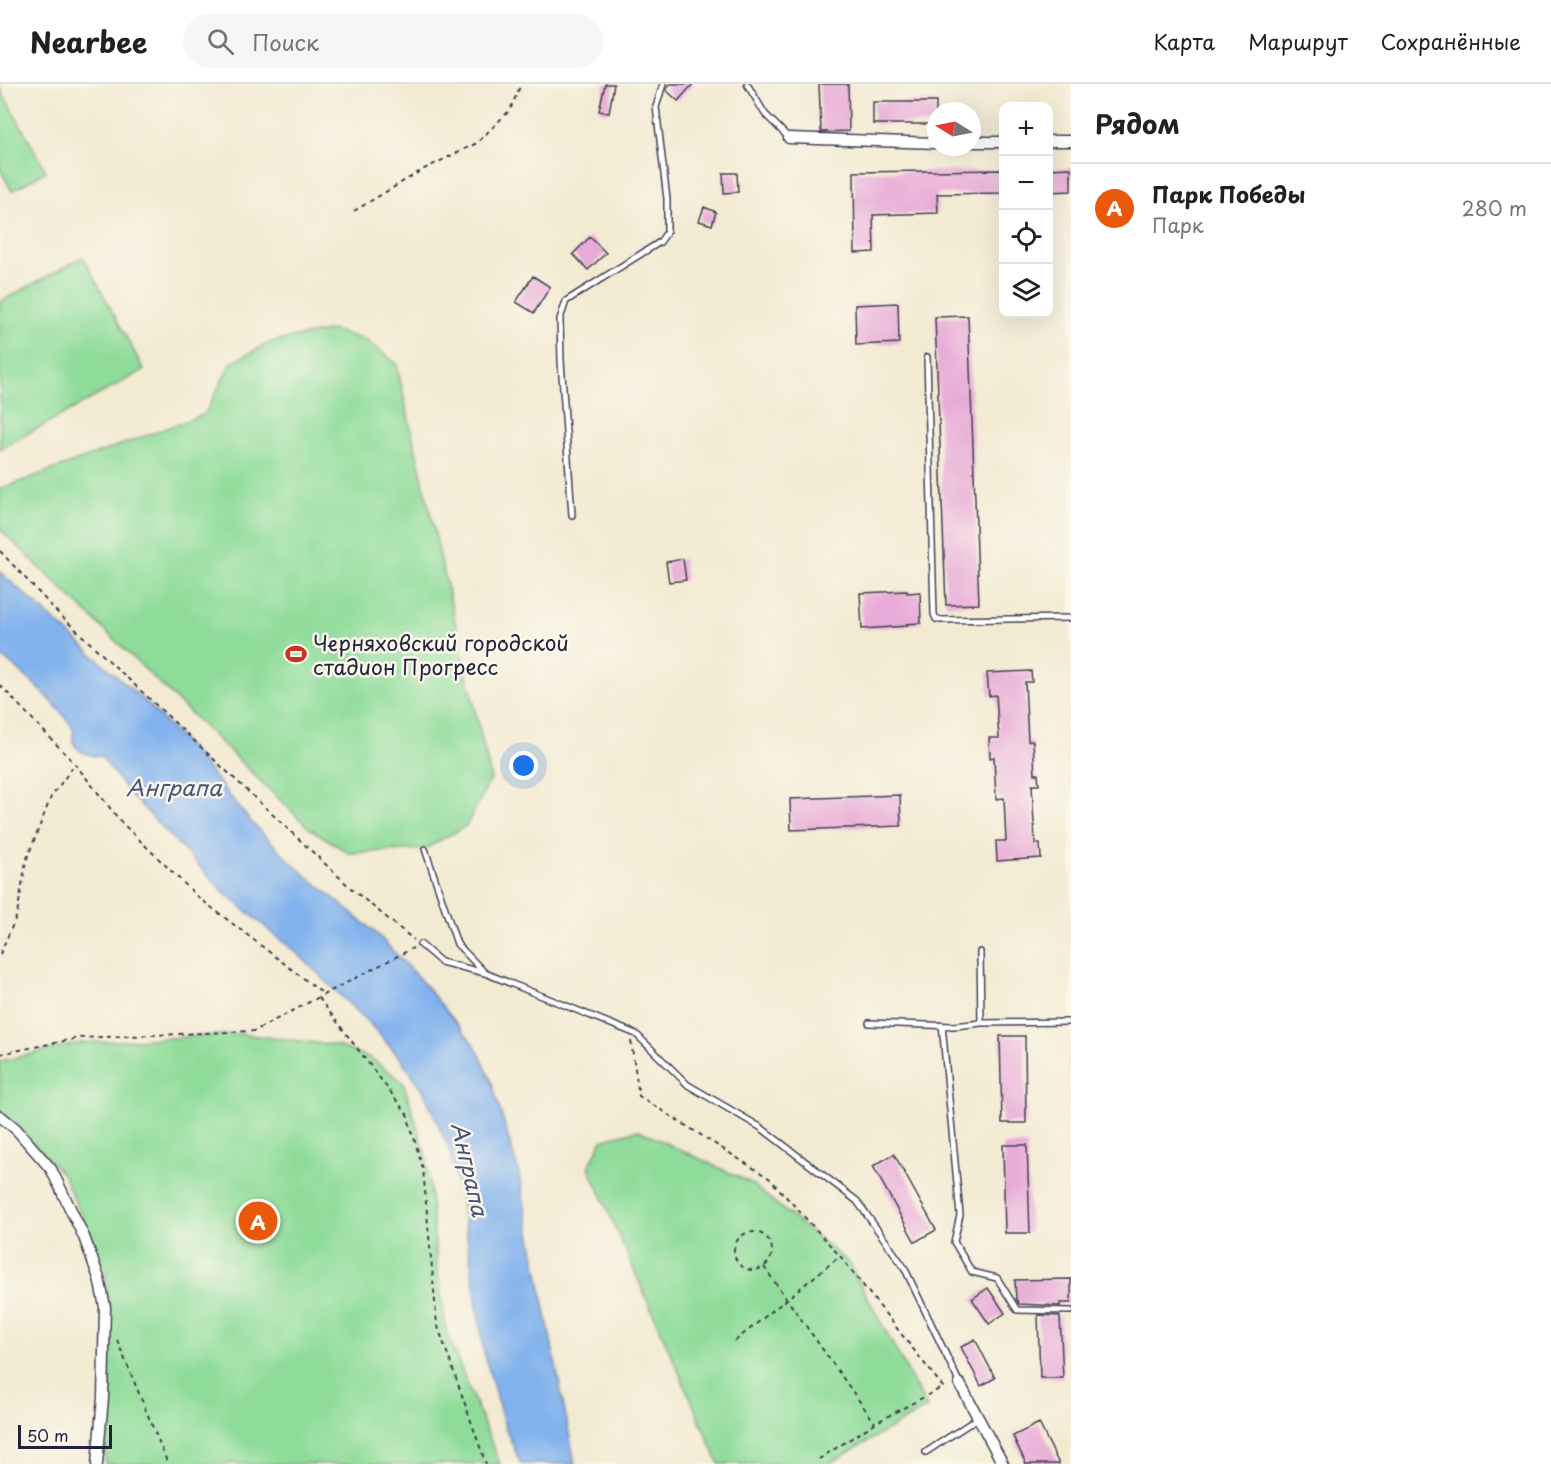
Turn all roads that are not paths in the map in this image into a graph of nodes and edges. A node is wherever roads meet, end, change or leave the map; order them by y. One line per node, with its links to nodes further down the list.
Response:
1 (663, 84): 10 (lane)
2 (747, 84): 3 (lane)
3 (789, 138): 8 (street)
4 (1053, 141): 5 (street)
5 (1071, 141)
6 (981, 142): 7 (street)
7 (999, 142)
8 (927, 143)
9 (927, 357): 11 (lane)
10 (572, 515)
11 (1071, 618)
12 (425, 849): 15 (lane)
13 (420, 944): 15 (lane)
14 (980, 952): 18 (lane)
15 (486, 973): 22 (lane)
16 (1071, 1022): 18 (lane)
17 (869, 1023): 19 (lane)
18 (981, 1023): 19 (lane)
19 (942, 1025): 21 (lane)
20 (0, 1116): 25 (street)
21 (1071, 1311)
22 (960, 1384): 23 (street)
23 (978, 1418): 24 (lane); 26 (street)
24 (926, 1452)
25 (96, 1464)
26 (1003, 1464)

